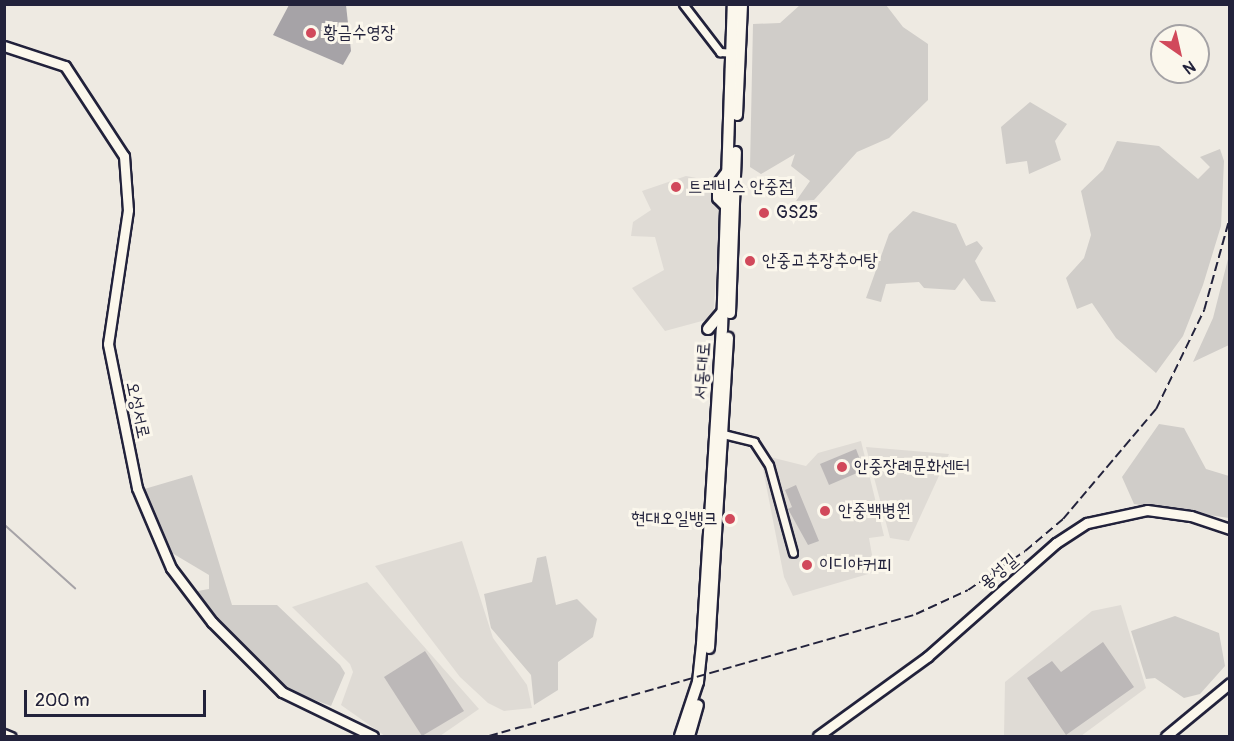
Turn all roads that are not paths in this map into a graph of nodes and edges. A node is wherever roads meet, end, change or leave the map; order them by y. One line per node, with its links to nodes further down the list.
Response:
1 (683, 4): 5 (street)
2 (733, 4): 5 (main road, 서동대로)
3 (742, 4): 5 (main road, 서동대로)
4 (4, 46): 14 (street, 오성서로)
5 (735, 53): 6 (main road, 서동대로); 8 (main road, 서동대로)
6 (723, 311): 7 (main road); 8 (main road, 서동대로)
7 (708, 329)
8 (719, 433): 10 (street); 15 (main road, 서동대로); 16 (main road, 서동대로)
9 (1230, 529): 17 (street, 용성길)
10 (793, 553)
11 (1230, 683): 18 (street)
12 (4, 733): 13 (street)
13 (11, 736)
14 (373, 736)
15 (680, 736)
16 (689, 736)
17 (818, 736)
18 (1166, 736)

